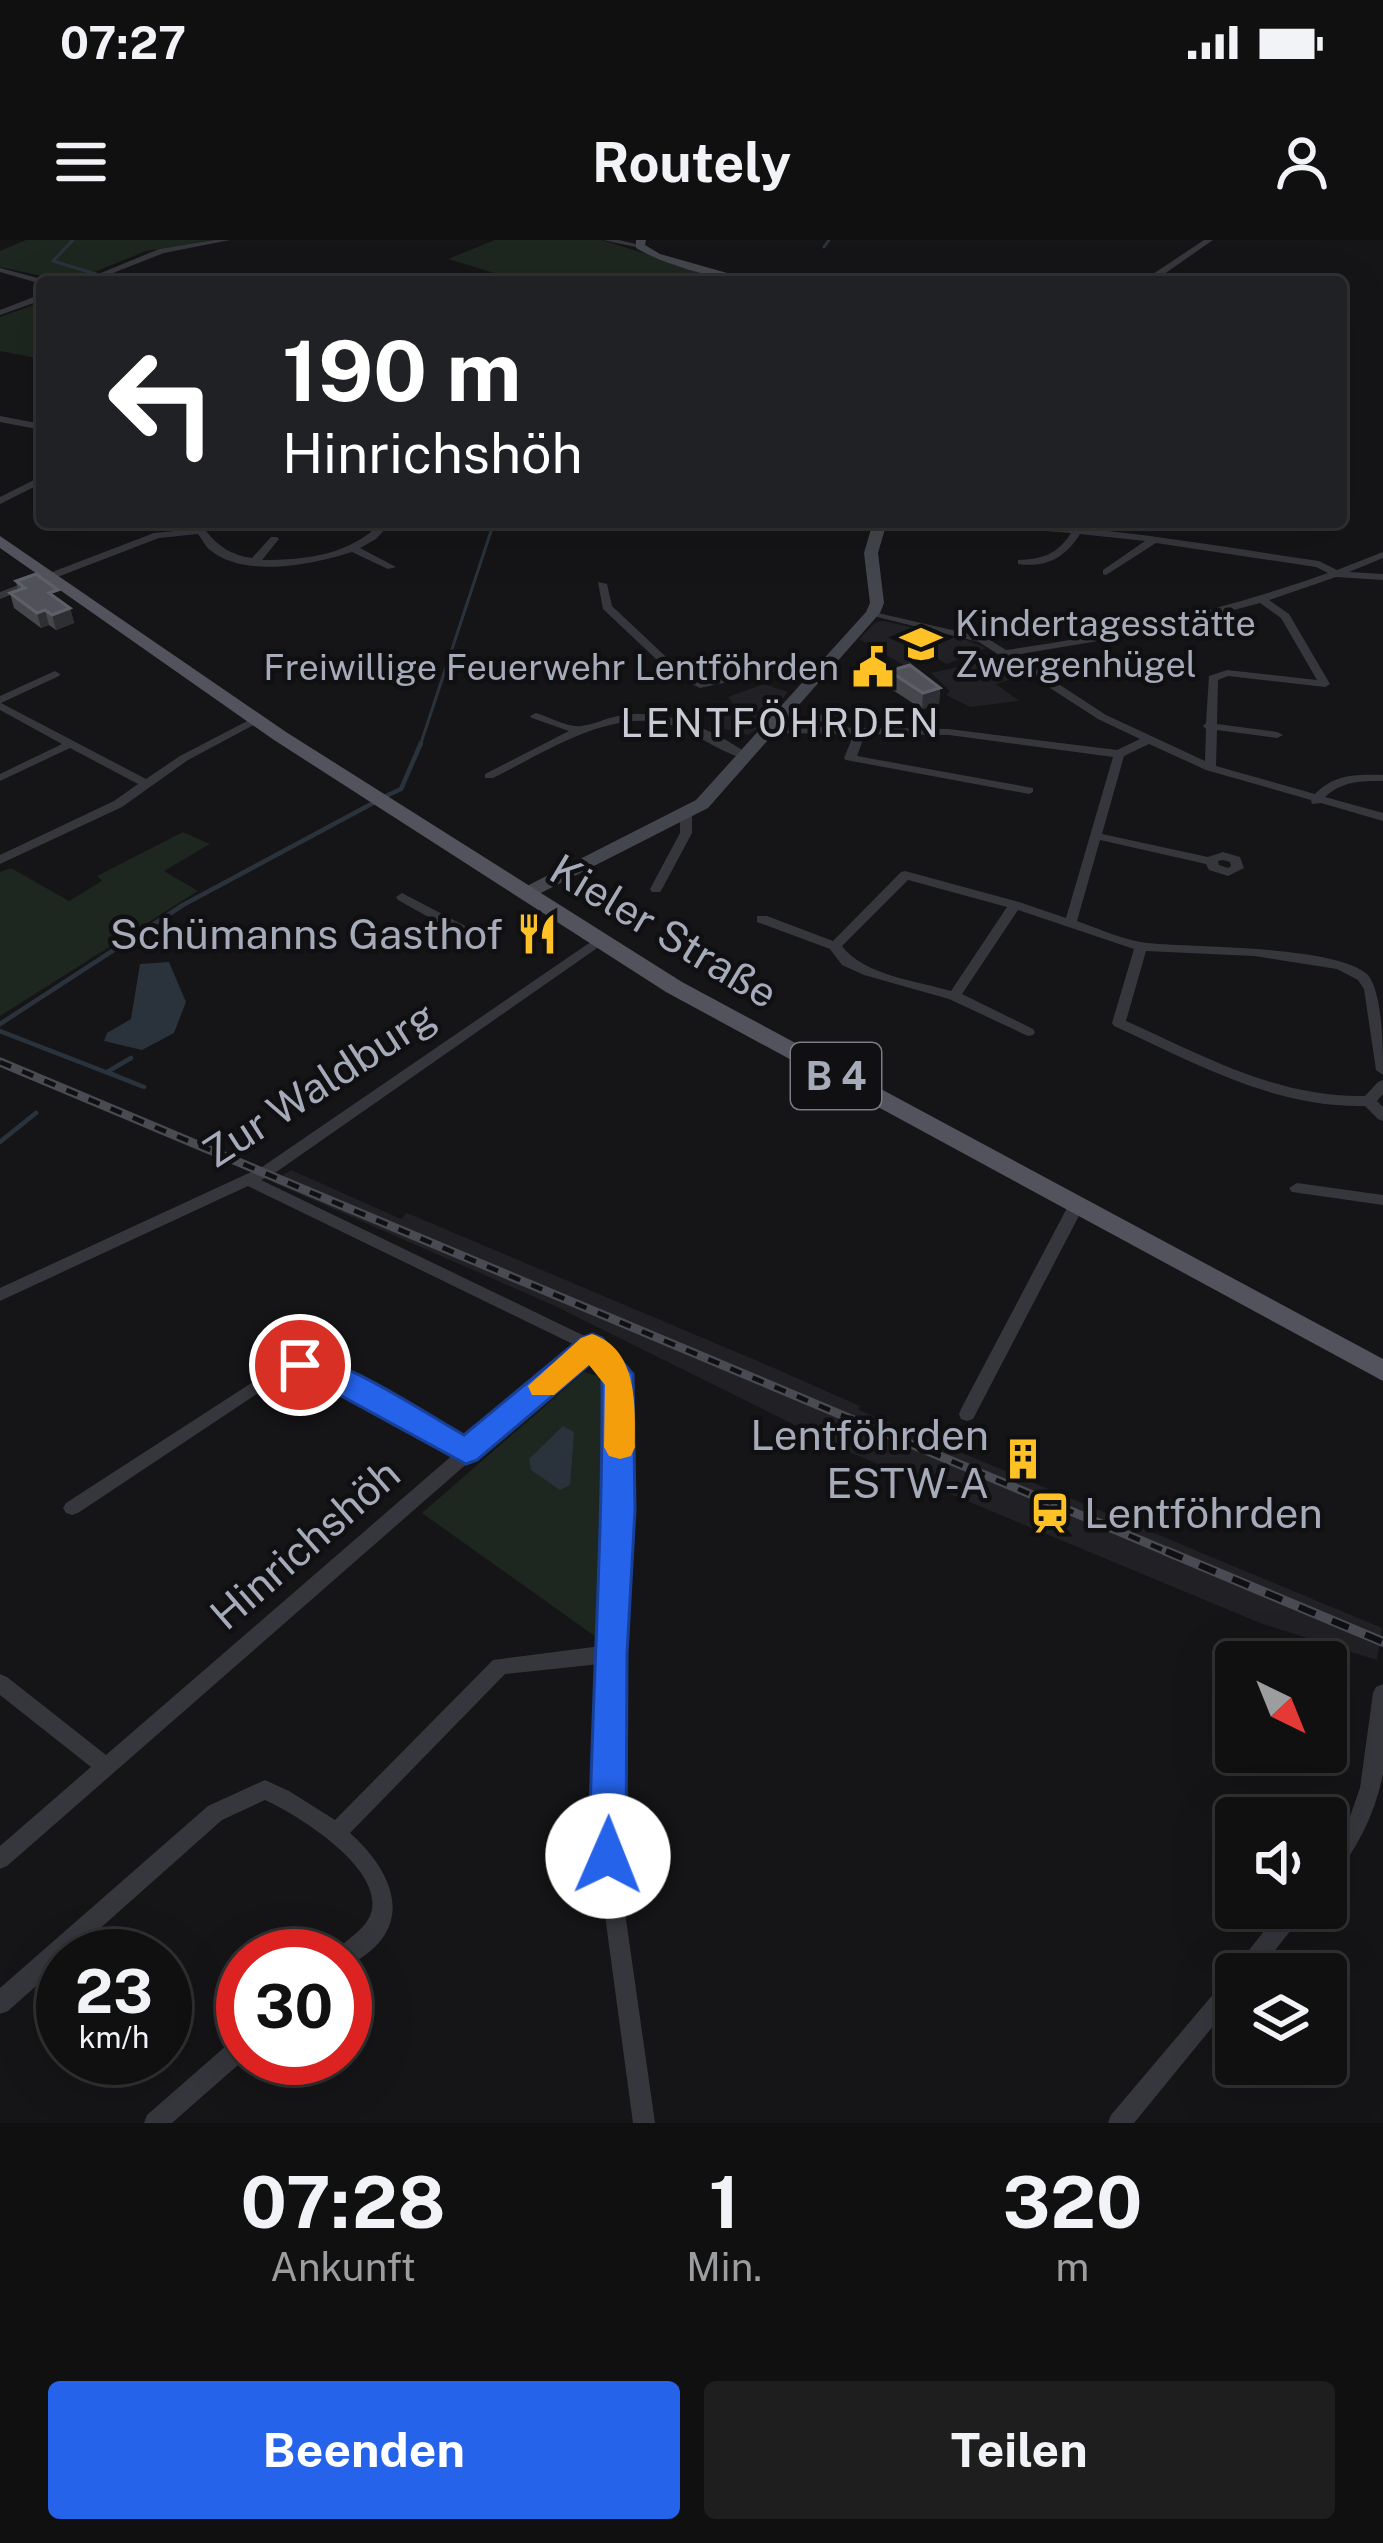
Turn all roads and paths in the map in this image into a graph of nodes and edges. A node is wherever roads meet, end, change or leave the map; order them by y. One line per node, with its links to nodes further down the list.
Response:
1 (226, 240): 6 (street)
2 (607, 240): 4 (street)
3 (1209, 240): 8 (street)
4 (640, 243): 7 (street)
5 (0, 270): 9 (street)
6 (97, 276)
7 (731, 276)
8 (1156, 276)
9 (36, 280)
10 (36, 299): 11 (street)
11 (0, 313)
12 (0, 419): 13 (street)
13 (36, 426)
14 (36, 482): 15 (street)
15 (0, 501)
16 (196, 528): 31 (street)
17 (202, 528): 27 (street)
18 (384, 528): 25 (street)
19 (878, 528): 37 (street)
20 (1050, 528): 21 (street)
21 (1077, 530): 24 (street); 28 (street)
22 (274, 539): 27 (street)
23 (0, 541): 31 (main road, Kieler Straße / B 4)
24 (1151, 541): 30 (street); 32 (street)
25 (356, 550): 27 (street); 29 (street)
26 (1383, 555): 32 (street)
27 (256, 561)
28 (1021, 562)
29 (392, 567)
30 (1106, 572)
31 (47, 574): 35 (street); 46 (main road, Kieler Straße / B 4)
32 (1337, 574): 33 (street); 36 (street)
33 (1383, 577)
34 (602, 584): 39 (street)
35 (0, 596)
36 (1262, 600): 38 (street); 41 (street)
37 (873, 613): 38 (street); 39 (street)
38 (1007, 652): 52 (street)
39 (821, 665): 48 (street)
40 (55, 674): 43 (street)
41 (1325, 684): 42 (street); 47 (street)
42 (1339, 699)
43 (0, 703): 53 (street)
44 (835, 713): 48 (street)
45 (536, 716): 50 (street)
46 (257, 720): 60 (street); 69 (main road, Kieler Straße / B 4)
47 (1209, 726): 51 (street); 56 (street)
48 (775, 730): 49 (street); 55 (street)
49 (861, 730): 54 (street); 61 (street)
50 (582, 732): 55 (street); 57 (street)
51 (1277, 735)
52 (1146, 741): 54 (street); 56 (street)
53 (70, 744): 58 (street); 60 (street)
54 (1119, 754): 65 (street)
55 (746, 757): 63 (street)
56 (1210, 767): 62 (street)
57 (490, 776)
58 (0, 778)
59 (1383, 778): 62 (street)
60 (148, 785): 66 (street)
61 (1029, 790)
62 (1316, 801): 64 (street)
63 (686, 815): 68 (street); 69 (street)
64 (1383, 817)
65 (1097, 836): 67 (street); 73 (street)
66 (0, 860)
67 (1211, 861)
68 (656, 889)
69 (525, 894): 75 (main road, Kieler Straße / B 4)
70 (402, 897): 74 (street)
71 (1015, 905): 73 (street); 76 (street); 78 (street)
72 (761, 919): 76 (street)
73 (1071, 921): 77 (street)
74 (462, 930)
75 (598, 941): 84 (street, Zur Waldburg); 87 (main road, Kieler Straße / B 4)
76 (835, 946): 78 (street)
77 (1142, 947): 80 (street); 82 (street)
78 (954, 996): 79 (street)
79 (1028, 1032)
80 (1383, 1070)
81 (1383, 1085): 82 (street)
82 (1369, 1101): 83 (street)
83 (1383, 1116)
84 (248, 1180): 88 (street, Zur Waldburg); 89 (street)
85 (1297, 1188): 86 (street)
86 (1383, 1200)
87 (1075, 1208): 90 (main road, Kieler Straße / B 4); 91 (street)
88 (0, 1295)
89 (592, 1346): 92 (street, Hinrichshöh); 94 (street)
90 (1383, 1372)
91 (967, 1414)
92 (466, 1451): 93 (street); 97 (street, Hinrichshöh)
93 (72, 1508)
94 (610, 1654): 98 (street); 108 (street)
95 (0, 1683): 97 (street)
96 (1383, 1694): 99 (street)
97 (106, 1767): 100 (street, Hinrichshöh)
98 (337, 1832): 102 (street); 104 (street)
99 (1347, 1845)
100 (0, 1859)
101 (1279, 1929): 103 (street)
102 (372, 1931)
103 (1259, 1953)
104 (0, 2003)
105 (1215, 2006): 109 (street)
106 (216, 2069): 107 (street)
107 (155, 2123)
108 (644, 2123)
109 (1119, 2123)

